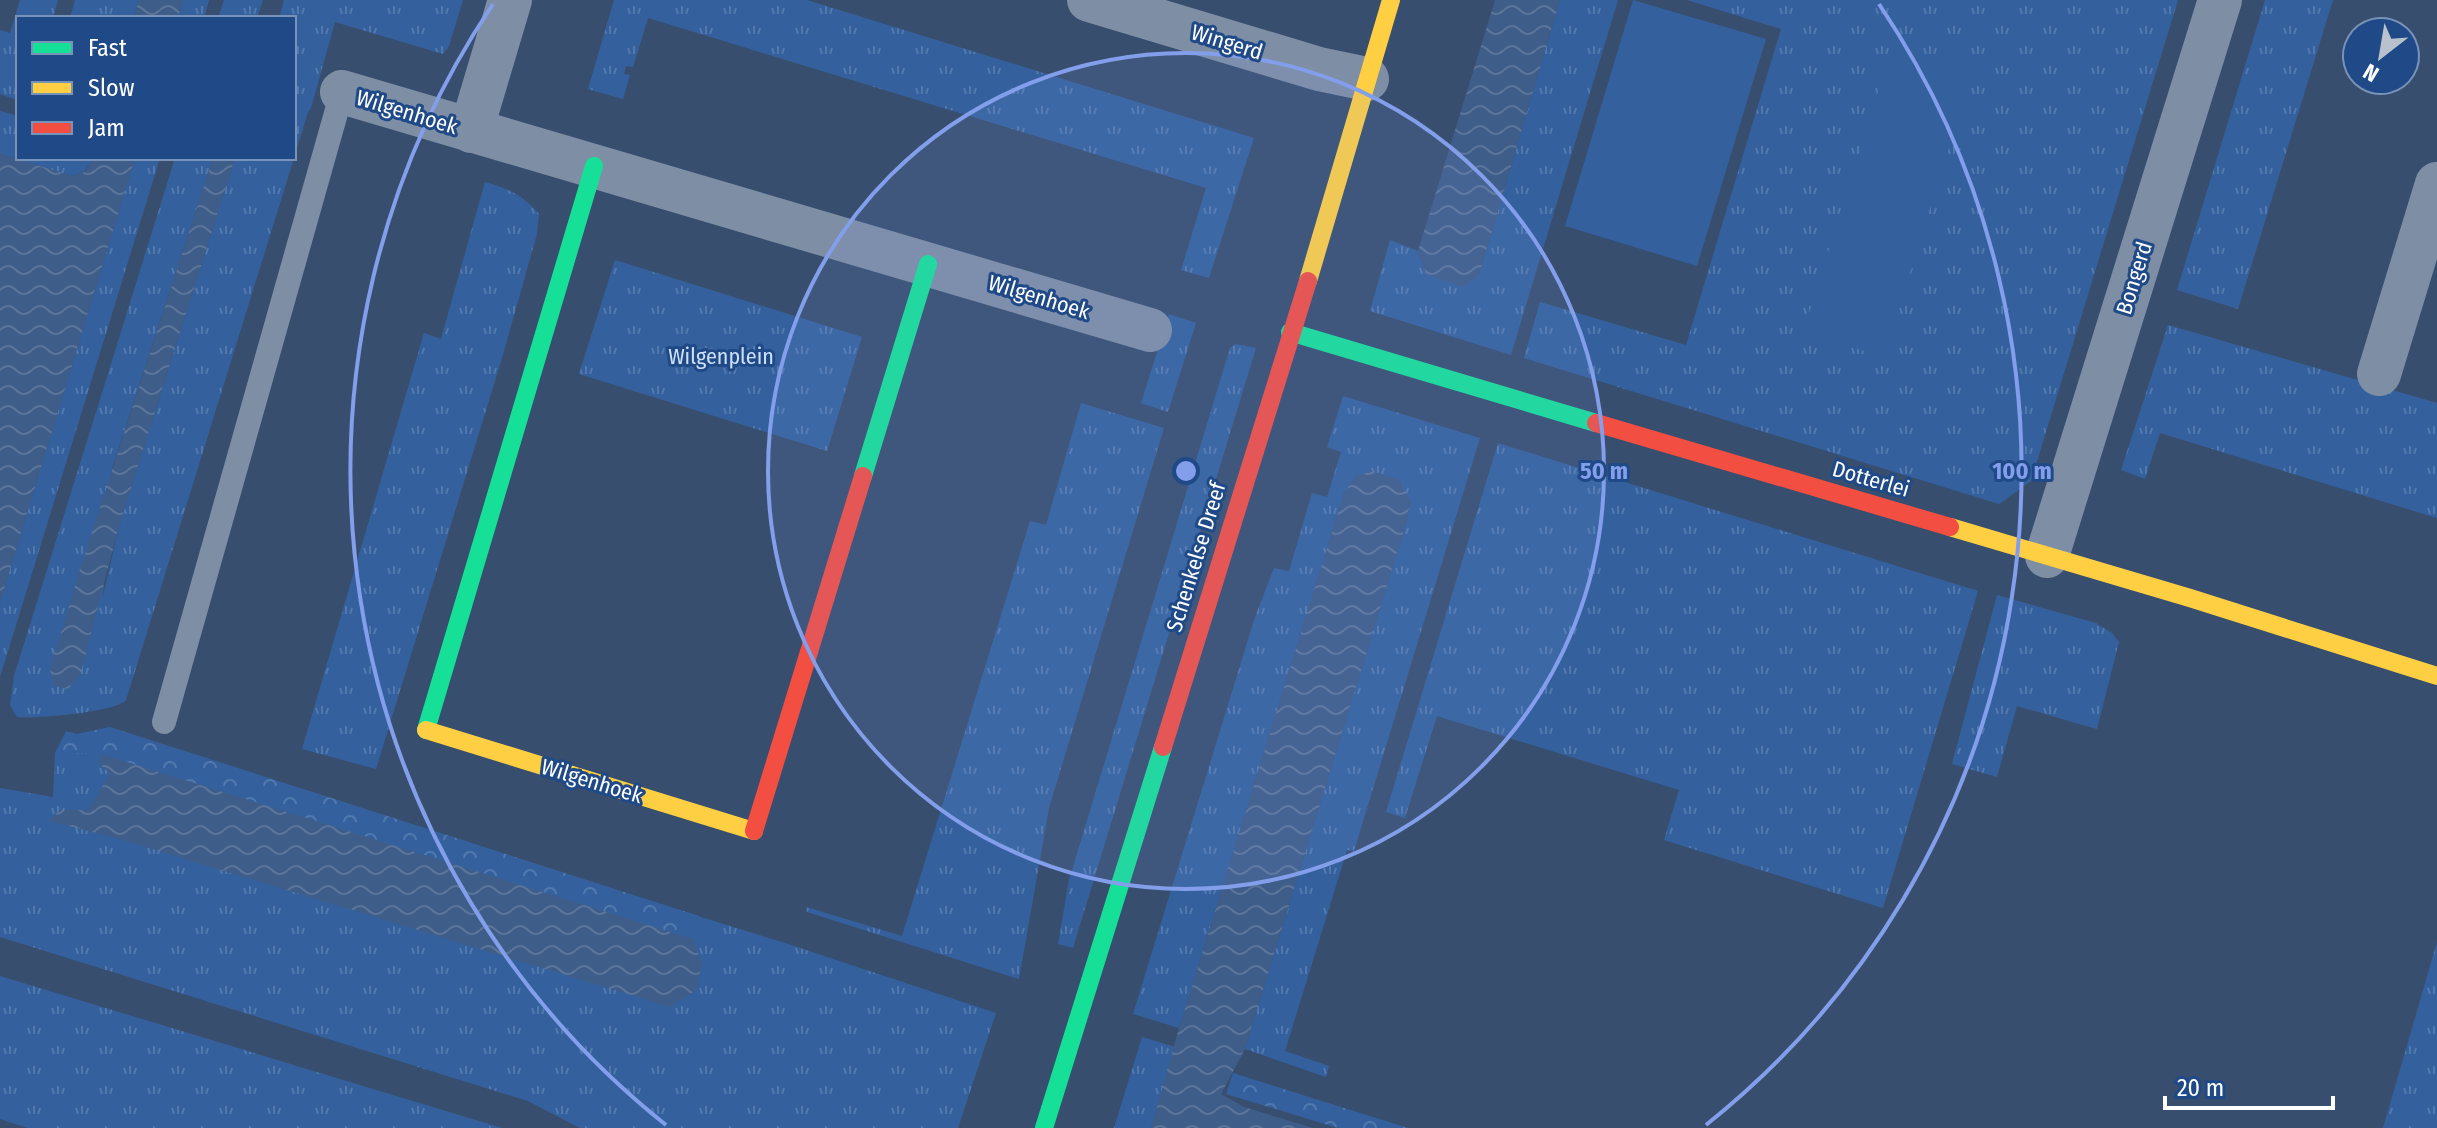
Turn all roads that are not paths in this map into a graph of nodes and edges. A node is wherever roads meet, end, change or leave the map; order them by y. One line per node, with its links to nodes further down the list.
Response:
1 (510, 0): 7 (street, Wilgenhoek)
2 (1089, 0): 5 (street, Wingerd)
3 (1391, 0): 5 (street, Schenkelse Dreef)
4 (2220, 0): 14 (street, Bongerd)
5 (1367, 79): 12 (street, Schenkelse Dreef)
6 (342, 92): 7 (street, Wilgenhoek); 16 (lane)
7 (471, 131): 8 (street, Wilgenhoek)
8 (594, 166): 10 (street, Wilgenhoek); 10 (street, Wilgenhoek)
9 (2437, 184): 13 (street)
10 (928, 264): 11 (street, Wilgenhoek)
11 (1150, 330)
12 (1290, 332): 14 (street, Dotterlei); 17 (street, Schenkelse Dreef)
13 (2379, 374)
14 (2047, 556): 15 (street, Dotterlei)
15 (2437, 676)
16 (164, 722)
17 (1044, 1128)

